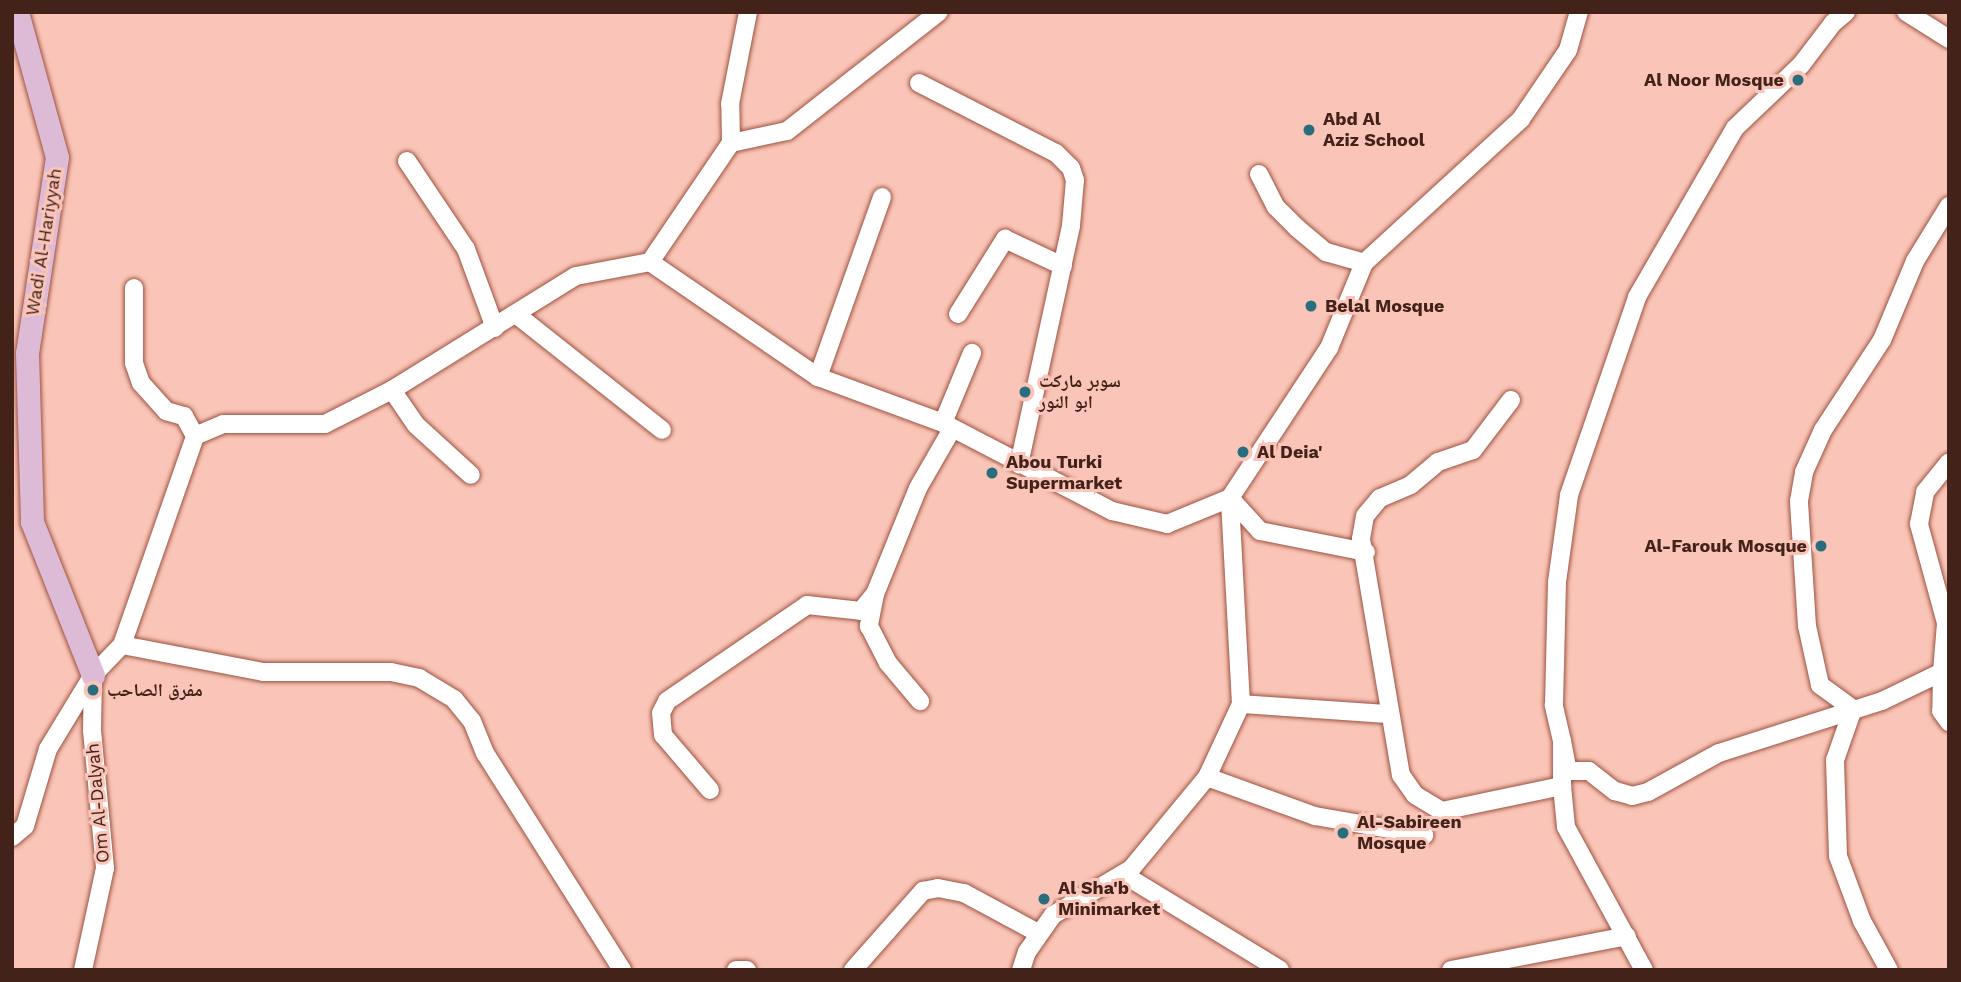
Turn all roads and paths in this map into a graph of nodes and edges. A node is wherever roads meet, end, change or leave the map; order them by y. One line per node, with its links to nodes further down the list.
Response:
1 (17, 12): 36 (main road, Wadi Al-Hariyyah)
2 (748, 12): 9 (street)
3 (939, 12): 9 (street)
4 (1579, 12): 15 (street)
5 (1846, 12): 42 (street)
6 (1906, 12): 7 (street)
7 (1949, 39)
8 (919, 83): 16 (street)
9 (731, 143): 14 (street)
10 (407, 161): 20 (street)
11 (1259, 174): 15 (street)
12 (882, 197): 22 (street)
13 (1949, 206): 39 (street)
14 (650, 262): 19 (street); 22 (street)
15 (1364, 263): 31 (street)
16 (1063, 266): 18 (street); 29 (street)
17 (134, 288): 27 (street)
18 (958, 314)
19 (517, 315): 20 (street); 26 (street)
20 (495, 328): 23 (street)
21 (972, 353): 25 (street)
22 (818, 377): 25 (street)
23 (392, 390): 27 (street); 30 (street)
24 (1511, 400): 32 (street)
25 (947, 426): 29 (street); 33 (street)
26 (662, 430)
27 (195, 436): 34 (street)
28 (1949, 461): 35 (street)
29 (1019, 464): 31 (street)
30 (471, 475)
31 (1230, 498): 32 (street); 38 (street)
32 (1366, 552): 40 (street)
33 (876, 594): 37 (street); 45 (street)
34 (122, 645): 36 (street); 52 (street)
35 (1942, 672): 39 (street); 41 (street)
36 (93, 675): 47 (street); 51 (street, Om Al-Dalyah)
37 (919, 701)
38 (1241, 704): 40 (street); 43 (street)
39 (1853, 709): 42 (street); 60 (street)
40 (1389, 715): 44 (street)
41 (1949, 722)
42 (1562, 741): 44 (street)
43 (1207, 777): 46 (street); 48 (street)
44 (1562, 786): 50 (street)
45 (710, 790)
46 (1424, 835)
47 (12, 837)
48 (1123, 874): 49 (street); 57 (street)
49 (1038, 933): 55 (street); 56 (street)
50 (1628, 936): 58 (street); 59 (street)
51 (83, 970)
52 (622, 970)
53 (736, 970): 54 (street)
54 (747, 970)
55 (853, 970)
56 (1021, 970)
57 (1280, 970)
58 (1451, 970)
59 (1644, 970)
60 (1889, 970)

